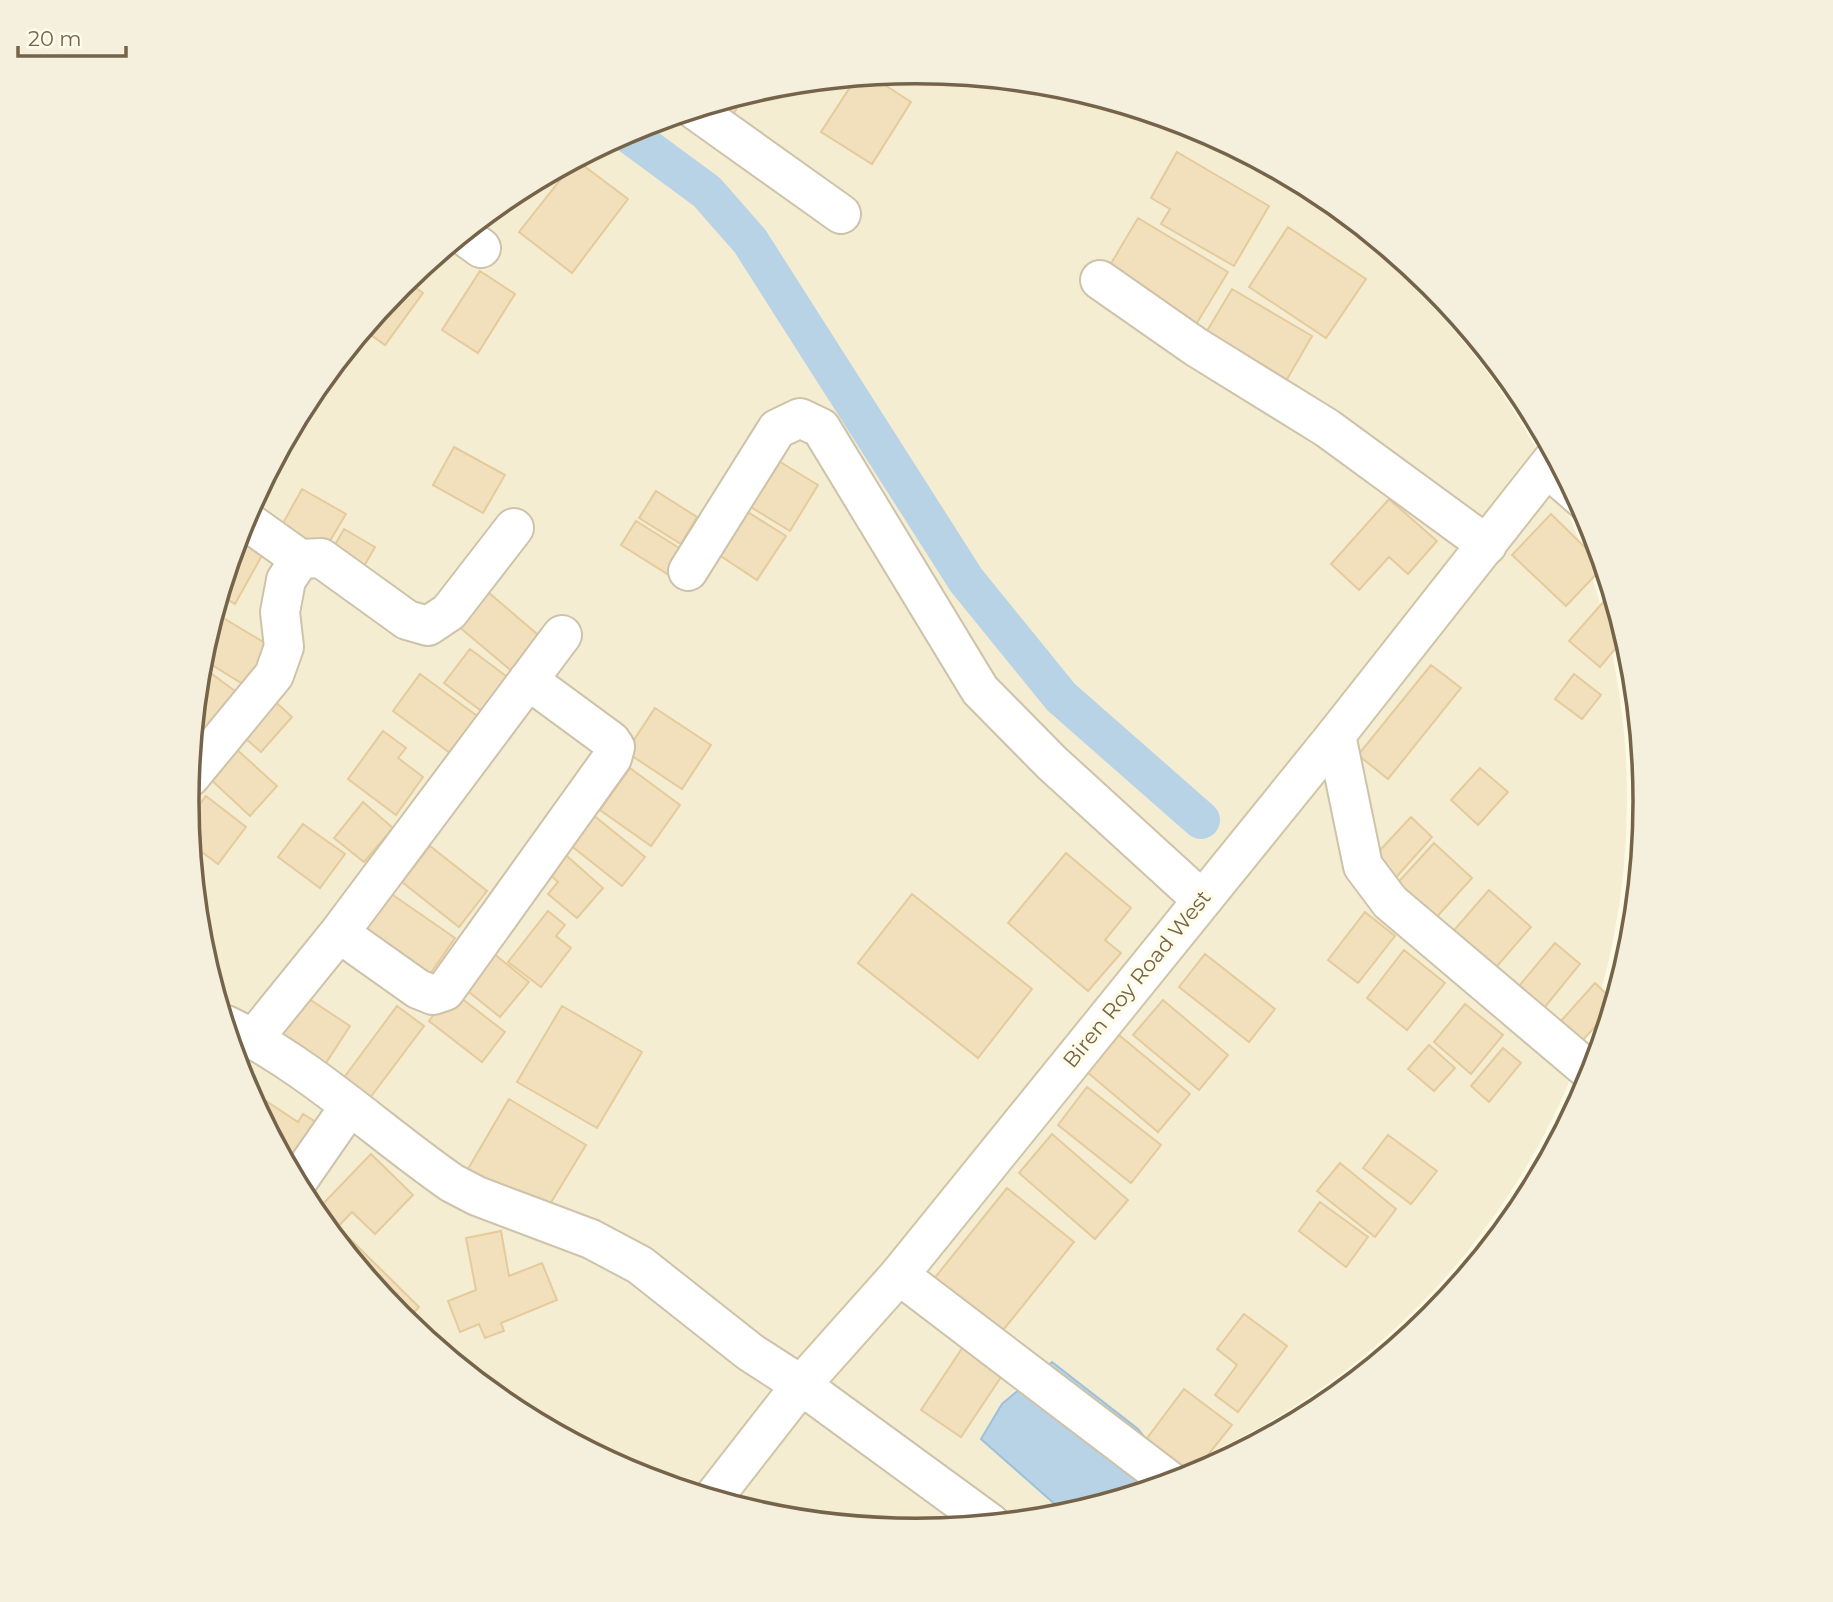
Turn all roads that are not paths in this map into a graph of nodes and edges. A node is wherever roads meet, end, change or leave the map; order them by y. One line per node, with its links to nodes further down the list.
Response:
1 (704, 116): 2 (street)
2 (841, 214)
3 (1100, 280): 7 (street)
4 (1548, 466): 7 (street, Biren Roy Road West)
5 (254, 526): 8 (street)
6 (514, 528): 8 (street)
7 (1487, 545): 12 (street, Biren Roy Road West)
8 (300, 559): 13 (street)
9 (688, 570): 14 (street)
10 (562, 635): 11 (street)
11 (528, 680): 15 (street); 15 (street)
12 (1336, 735): 14 (street, Biren Roy Road West); 17 (street)
13 (201, 764)
14 (1201, 899): 20 (street, Biren Roy Road West)
15 (339, 933): 16 (street)
16 (240, 1032): 18 (street)
17 (1583, 1065)
18 (349, 1107): 19 (street); 21 (street)
19 (304, 1172)
20 (899, 1275): 21 (street, Biren Roy Road West); 22 (street)
21 (801, 1385): 23 (street, Biren Roy Road West); 24 (street)
22 (1161, 1475)
23 (718, 1490)
24 (979, 1515)

